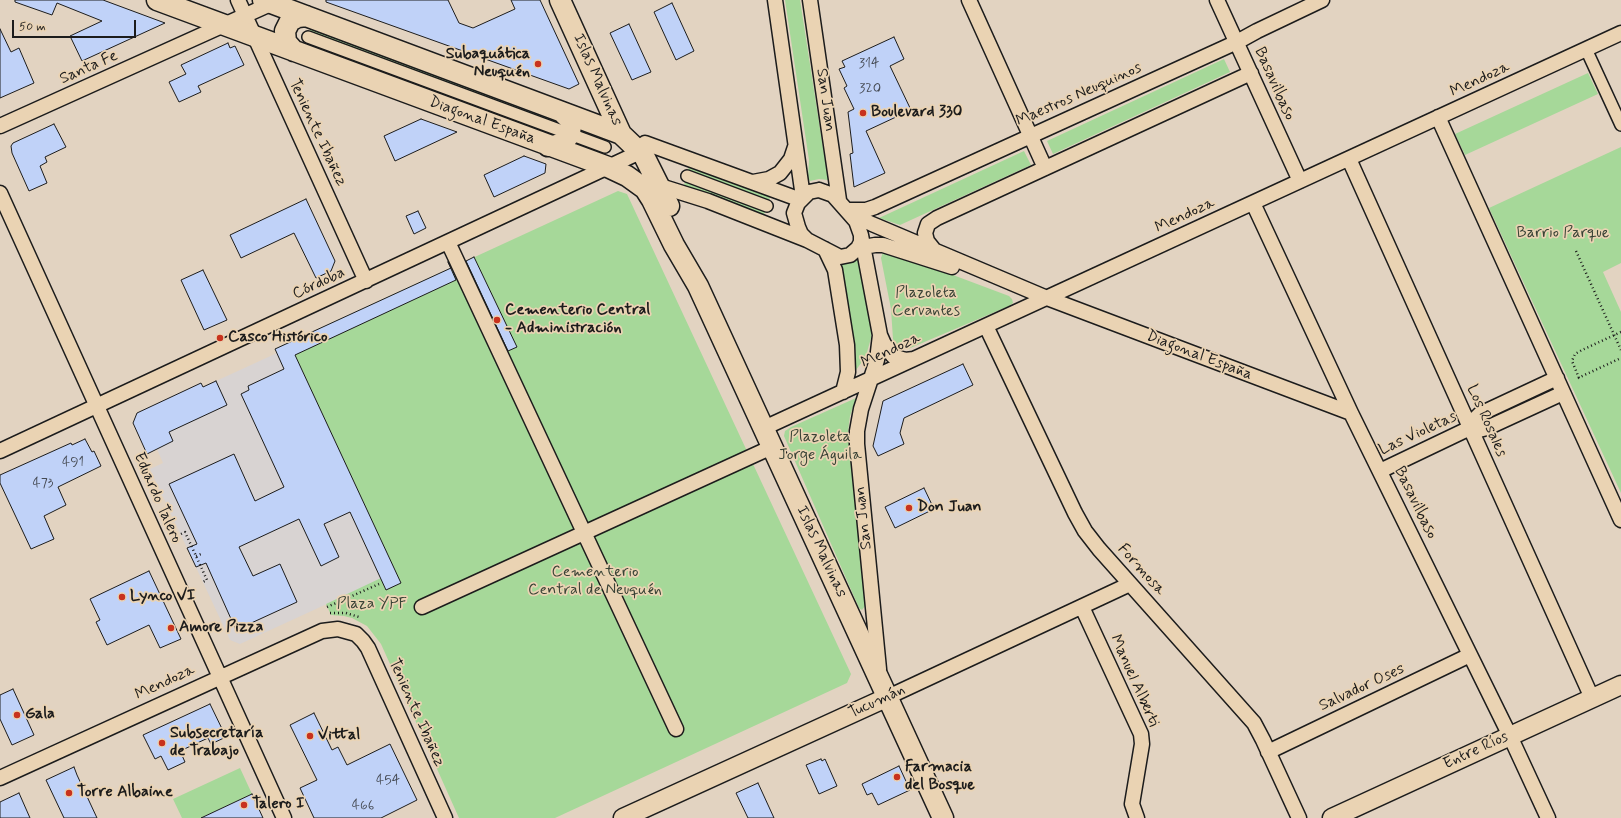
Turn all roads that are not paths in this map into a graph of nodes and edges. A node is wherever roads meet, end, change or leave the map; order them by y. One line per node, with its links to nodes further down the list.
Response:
1 (157, 0): 12 (main road, Diagonal España)
2 (238, 0): 10 (street, Teniente Ibañez)
3 (560, 0): 25 (main road, Islas Malvinas)
4 (776, 0): 27 (street)
5 (810, 0): 43 (street, San Juan)
6 (969, 0): 26 (street)
7 (1217, 0): 16 (street, Basavilbaso)
8 (1322, 0): 16 (street, Maestros Neuquinos)
9 (271, 1): 10 (street, Santa Fe); 11 (main road)
10 (245, 16): 12 (street, Santa Fe); 14 (street, Teniente Ibañez)
11 (306, 16): 18 (main road); 20 (main road)
12 (224, 25): 14 (main road, Diagonal España); 23 (street, Santa Fe)
13 (1621, 33): 17 (street, Mendoza)
14 (254, 36): 18 (main road, Diagonal España); 49 (street, Teniente Ibañez)
15 (308, 37): 24 (street)
16 (1237, 42): 19 (street, Basavilbaso); 26 (street, Maestros Neuquinos)
17 (1586, 49): 21 (street, Mendoza); 22 (street)
18 (294, 51): 28 (main road, Diagonal España)
19 (1251, 73): 33 (street); 36 (street, Basavilbaso)
20 (562, 112): 24 (main road); 25 (main road)
21 (1438, 117): 31 (street, Mendoza); 56 (street)
22 (1621, 125)
23 (0, 126)
24 (570, 134): 28 (main road); 29 (street)
25 (621, 134): 30 (main road, Islas Malvinas)
26 (1031, 136): 33 (street); 43 (street, Maestros Neuquinos)
27 (795, 143): 37 (street); 40 (street)
28 (548, 146): 32 (main road, Diagonal España)
29 (605, 147)
30 (647, 149): 32 (street, Córdoba); 37 (street); 38 (main road, Islas Malvinas)
31 (1349, 159): 36 (street, Mendoza); 61 (street, Los Rosales)
32 (608, 167): 34 (main road, Diagonal España); 45 (street, Córdoba)
33 (1045, 168): 48 (street)
34 (627, 176): 38 (street, Diagonal España); 50 (main road, Islas Malvinas)
35 (686, 176): 42 (street)
36 (1300, 181): 41 (street, Mendoza)
37 (751, 182): 40 (street)
38 (659, 186): 44 (street, Diagonal España); 50 (main road, Islas Malvinas)
39 (0, 192): 58 (street, Eduardo Talero)
40 (802, 199): 43 (street, Diagonal España); 44 (street, Diagonal España)
41 (1253, 203): 51 (street, Mendoza); 59 (street, Basavilbaso)
42 (767, 206)
43 (846, 208): 46 (street); 48 (street, Diagonal España)
44 (808, 240): 47 (street, Diagonal España)
45 (448, 242): 49 (street, Córdoba); 66 (street)
46 (861, 243): 47 (street, Diagonal España); 51 (street, Diagonal España); 53 (street, San Juan)
47 (825, 249): 57 (street)
48 (936, 251): 51 (street, Diagonal España)
49 (366, 281): 58 (street, Córdoba)
50 (698, 286): 60 (main road, Islas Malvinas)
51 (1047, 298): 52 (street, Mendoza); 59 (street, Diagonal España)
52 (986, 326): 54 (street, Mendoza); 67 (street, Formosa)
53 (880, 335): 54 (street, San Juan); 55 (street, San Juan)
54 (915, 359): 55 (street, Mendoza)
55 (870, 380): 57 (street, Mendoza); 73 (street, San Juan)
56 (1560, 386): 61 (street, Las Violetas); 65 (street)
57 (843, 392): 60 (street, Mendoza)
58 (97, 406): 63 (street, Córdoba); 72 (street, Eduardo Talero)
59 (1351, 413): 64 (street, Basavilbaso)
60 (764, 428): 62 (main road, Islas Malvinas)
61 (1470, 428): 64 (street, Las Violetas); 76 (street, Los Rosales)
62 (772, 447): 66 (street); 73 (main road, Islas Malvinas)
63 (0, 451)
64 (1380, 471): 71 (street, Basavilbaso)
65 (1621, 520)
66 (584, 533): 68 (street); 77 (street)
67 (1130, 584): 69 (street, Tucumán); 79 (street, Formosa)
68 (422, 607)
69 (1082, 607): 75 (street, Tucumán); 87 (street, Manuel Alberti)
70 (347, 630): 72 (street, Mendoza); 83 (street, Teniente Ibañez)
71 (1470, 655): 78 (street, Basavilbaso); 79 (street, Salvador Oses)
72 (220, 677): 80 (street, Mendoza); 82 (street, Eduardo Talero)
73 (880, 679): 75 (main road, Islas Malvinas)
74 (1621, 685): 76 (street, Entre Ríos)
75 (888, 697): 81 (main road, Islas Malvinas); 84 (street, Tucumán)
76 (1592, 698): 78 (street, Entre Ríos)
77 (676, 728)
78 (1510, 736): 89 (street, Entre Ríos); 90 (street, Basavilbaso)
79 (1268, 752): 88 (street, Formosa)
80 (0, 778)
81 (928, 784): 85 (main road); 86 (main road, Islas Malvinas)
82 (284, 818)
83 (445, 818)
84 (623, 818)
85 (933, 818)
86 (943, 818)
87 (1137, 818)
88 (1298, 818)
89 (1332, 818)
90 (1548, 818)

